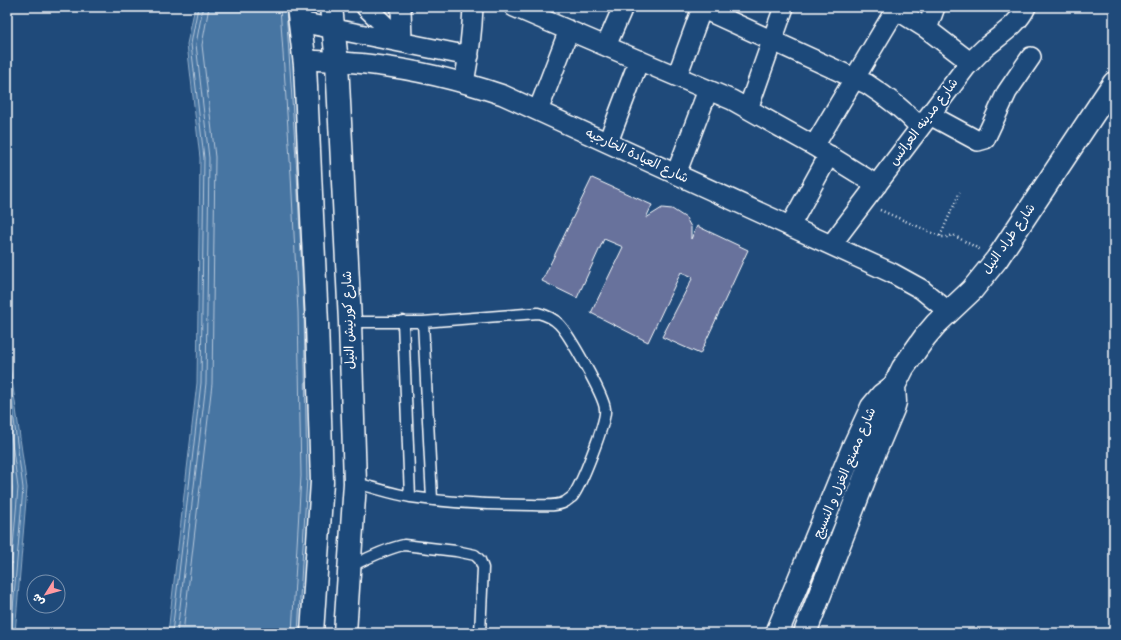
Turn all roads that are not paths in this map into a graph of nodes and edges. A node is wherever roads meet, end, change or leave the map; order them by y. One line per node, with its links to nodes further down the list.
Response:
1 (331, 7): 14 (main road, شارع كورنيش النيل)
2 (366, 7): 18 (street)
3 (401, 7): 18 (street)
4 (473, 7): 20 (street)
5 (514, 7): 12 (street)
6 (623, 7): 19 (street)
7 (784, 7): 17 (street)
8 (936, 7): 15 (street)
9 (1026, 7): 25 (street, شارع مدينه العرائس)
10 (701, 8): 17 (street); 26 (street)
11 (894, 8): 15 (street); 27 (street)
12 (539, 12): 16 (street)
13 (299, 15): 14 (street); 22 (main road)
14 (333, 29): 18 (street); 24 (main road, شارع كورنيش النيل)
15 (928, 29): 25 (street)
16 (569, 30): 19 (street); 32 (street)
17 (772, 40): 27 (street); 31 (street)
18 (402, 42): 20 (street)
19 (606, 46): 23 (street)
20 (469, 56): 28 (street)
21 (1031, 57): 33 (street)
22 (304, 60): 24 (street, شارع العيادة الخارجيه); 49 (main road)
23 (639, 60): 26 (street); 34 (street)
24 (338, 62): 28 (street, شارع العيادة الخارجيه); 42 (main road, شارع كورنيش النيل)
25 (970, 62): 33 (street, شارع مدينه العرائس)
26 (677, 76): 30 (street)
27 (856, 78): 33 (street); 35 (street)
28 (464, 83): 32 (street, شارع العيادة الخارجيه)
29 (1114, 83): 40 (main road, شارع طراد النيل)
30 (708, 90): 31 (street); 36 (street)
31 (748, 109): 35 (street)
32 (538, 110): 34 (street, شارع العيادة الخارجيه)
33 (925, 121): 37 (street, شارع مدينه العرائس)
34 (608, 142): 36 (street, شارع العيادة الخارجيه)
35 (821, 150): 37 (street); 38 (street)
36 (676, 174): 38 (street, شارع العيادة الخارجيه)
37 (877, 185): 39 (street, شارع مدينه العرائس)
38 (790, 226): 39 (street, شارع العيادة الخارجيه)
39 (831, 245): 40 (street, شارع العيادة الخارجيه)
40 (949, 312): 44 (main road, شارع طراد النيل)
41 (404, 321): 42 (lane); 43 (lane); 46 (lane)
42 (350, 322): 45 (main road, شارع كورنيش النيل)
43 (423, 322): 47 (lane); 47 (lane)
44 (894, 386): 52 (main road, شارع مصنع الغزل و النسيج); 53 (main road, شارع مصنع الغزل و النسيج)
45 (355, 483): 46 (lane); 48 (main road, شارع كورنيش النيل)
46 (410, 497): 47 (lane)
47 (432, 499)
48 (350, 567): 50 (main road, شارع كورنيش النيل); 51 (lane)
49 (312, 633)
50 (345, 633)
51 (480, 633)
52 (777, 633)
53 (805, 633)

